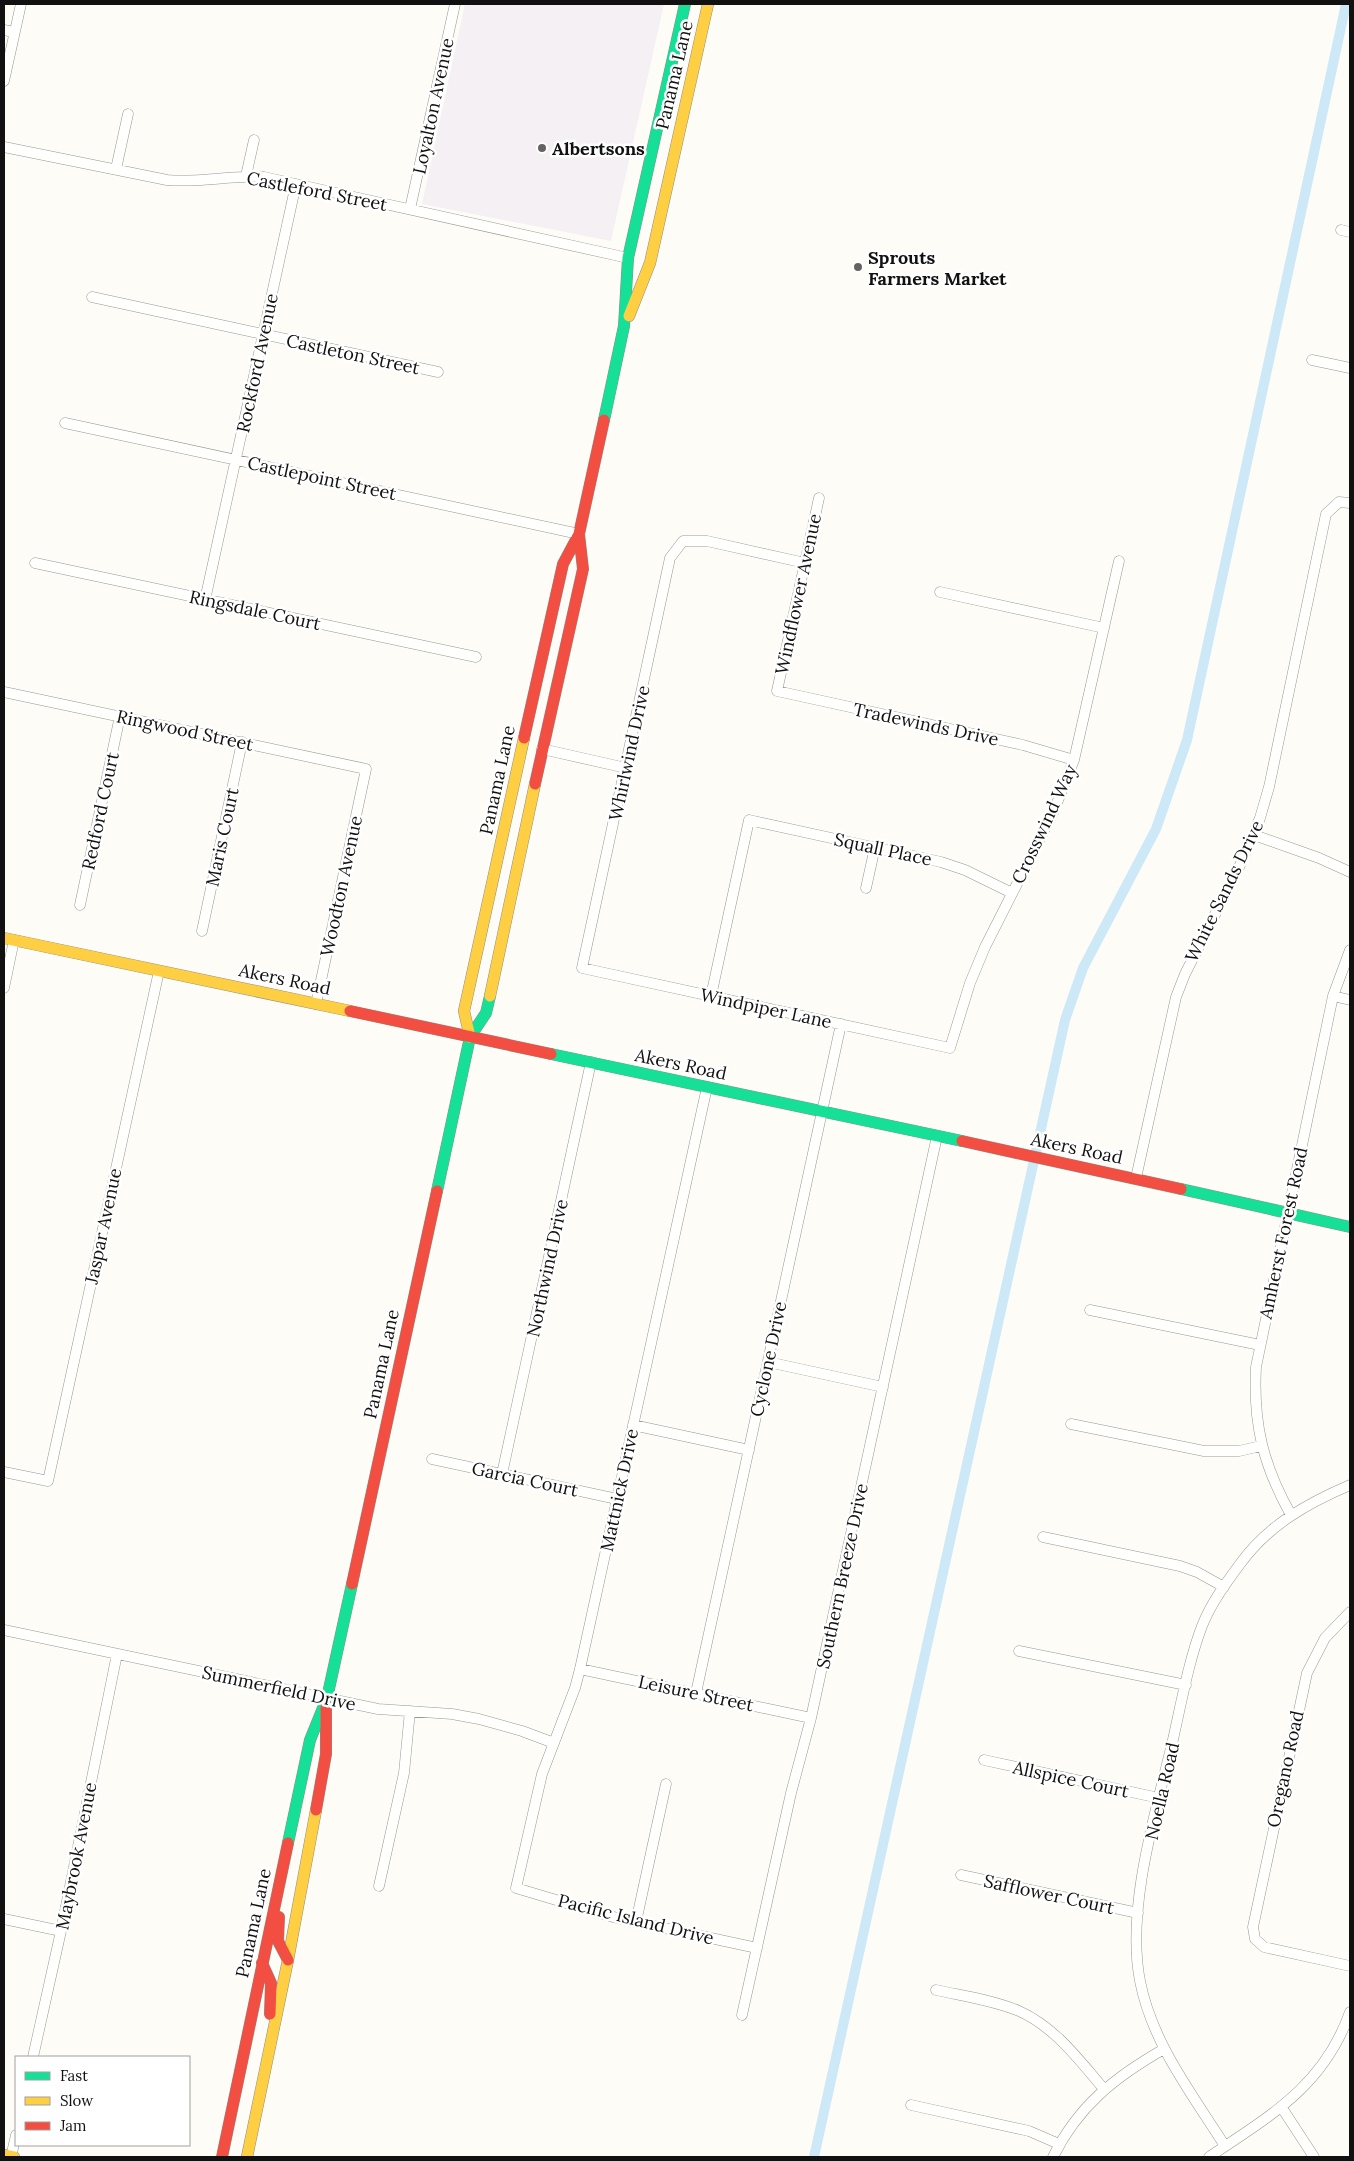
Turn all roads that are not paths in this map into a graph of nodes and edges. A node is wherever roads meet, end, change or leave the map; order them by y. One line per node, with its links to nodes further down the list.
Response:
1 (20, 4): 5 (street)
2 (455, 4): 13 (street, Loyalton Avenue)
3 (685, 4): 14 (main road, Panama Lane)
4 (708, 4): 16 (main road, Panama Lane)
5 (9, 31): 6 (street)
6 (4, 81)
7 (128, 114): 10 (street)
8 (254, 140): 11 (street)
9 (4, 147): 10 (street, Castleford Street)
10 (116, 169): 11 (street, Castleford Street)
11 (246, 176): 12 (street, Castleford Street)
12 (296, 184): 13 (street, Castleford Street); 18 (street, Rockford Avenue)
13 (410, 209): 14 (street, Castleford Street)
14 (628, 258): 16 (main road); 17 (main road, Panama Lane)
15 (92, 297): 18 (street, Castleton Street)
16 (630, 313): 17 (main road, Panama Lane)
17 (624, 326): 26 (main road, Panama Lane)
18 (263, 334): 21 (street, Castleton Street); 23 (street, Rockford Avenue)
19 (1312, 360): 20 (street)
20 (1350, 368)
21 (438, 372)
22 (65, 422): 23 (street, Castlepoint Street)
23 (236, 460): 26 (street, Castlepoint Street); 31 (street, Rockford Avenue)
24 (819, 498): 29 (street, Windflower Avenue)
25 (1350, 503): 43 (street, White Sands Drive)
26 (580, 534): 34 (main road, Panama Lane); 39 (main road, Panama Lane)
27 (1119, 561): 32 (street, Crosswind Way)
28 (35, 563): 31 (street, Ringsdale Court)
29 (805, 563): 35 (street, Windflower Avenue); 41 (street, Whirlwind Drive)
30 (940, 592): 32 (street)
31 (205, 600): 33 (street, Ringsdale Court)
32 (1104, 628): 40 (street, Crosswind Way)
33 (476, 657)
34 (540, 665): 39 (main road); 60 (main road, Panama Lane)
35 (777, 691): 40 (street, Tradewinds Drive)
36 (4, 692): 37 (street, Ringwood Street)
37 (120, 716): 38 (street, Ringwood Street); 48 (street, Redford Court)
38 (242, 742): 42 (street, Ringwood Street); 49 (street, Maris Court)
39 (542, 749): 41 (street); 60 (main road, Panama Lane)
40 (1074, 760): 47 (street, Crosswind Way)
41 (626, 768): 52 (street, Whirlwind Drive)
42 (366, 769): 58 (street, Woodton Avenue)
43 (1254, 835): 45 (street); 66 (street, White Sands Drive)
44 (875, 847): 46 (street); 47 (street, Squall Place); 55 (street, Squall Place)
45 (1350, 872)
46 (866, 888)
47 (1012, 893): 61 (street, Crosswind Way)
48 (80, 905)
49 (202, 931)
50 (9, 939): 53 (main road, Akers Road); 54 (street)
51 (1350, 950): 56 (street, Amherst Forest Road)
52 (582, 968): 55 (street, Windpiper Lane)
53 (159, 971): 58 (main road, Akers Road); 78 (street, Jaspar Avenue)
54 (4, 988)
55 (711, 996): 59 (street, Windpiper Lane)
56 (1333, 996): 57 (street); 67 (street, Amherst Forest Road)
57 (1350, 1000)
58 (316, 1004): 60 (main road, Akers Road)
59 (841, 1024): 61 (street, Windpiper Lane); 64 (street, Cyclone Drive)
60 (470, 1037): 62 (main road, Akers Road); 92 (main road, Panama Lane)
61 (950, 1048)
62 (591, 1062): 63 (main road, Akers Road); 79 (street, Northwind Drive)
63 (706, 1087): 64 (main road, Akers Road); 74 (street, Mattnick Drive)
64 (822, 1112): 65 (main road, Akers Road); 71 (street, Cyclone Drive)
65 (938, 1136): 66 (main road, Akers Road); 72 (street, Southern Breeze Drive)
66 (1136, 1178): 67 (main road, Akers Road)
67 (1287, 1214): 68 (main road, Akers Road); 70 (street, Amherst Forest Road)
68 (1350, 1227)
69 (1090, 1310): 70 (street)
70 (1260, 1345): 75 (street, Amherst Forest Road)
71 (768, 1362): 72 (street); 76 (street, Cyclone Drive)
72 (883, 1387): 94 (street, Southern Breeze Drive)
73 (1071, 1424): 75 (street)
74 (633, 1425): 76 (street); 81 (street, Mattnick Drive)
75 (1262, 1446): 82 (street, Amherst Forest Road)
76 (749, 1450): 91 (street, Cyclone Drive)
77 (432, 1459): 79 (street, Garcia Court)
78 (4, 1472)
79 (502, 1474): 81 (street, Garcia Court)
80 (1350, 1485): 82 (street, Noella Road)
81 (617, 1499): 89 (street, Mattnick Drive)
82 (1291, 1515): 84 (street, Noella Road)
83 (1043, 1538): 84 (street)
84 (1224, 1587): 90 (street, Noella Road)
85 (1350, 1612): 110 (street, Oregano Road)
86 (4, 1630): 88 (street, Summerfield Drive)
87 (1019, 1651): 90 (street)
88 (117, 1654): 92 (street, Summerfield Drive); 106 (street, Maybrook Avenue)
89 (580, 1669): 91 (street, Leisure Street); 95 (street, Mattnick Drive)
90 (1186, 1685): 98 (street, Noella Road)
91 (696, 1693): 94 (street, Leisure Street)
92 (327, 1698): 93 (street, Summerfield Drive); 100 (main road, Panama Lane); 108 (main road, Panama Lane)
93 (410, 1711): 95 (street, Summerfield Drive); 101 (street)
94 (811, 1718): 107 (street, Southern Breeze Drive)
95 (554, 1743): 102 (street, Mattnick Drive)
96 (984, 1760): 98 (street, Allspice Court)
97 (666, 1784): 105 (street)
98 (1159, 1798): 103 (street, Noella Road)
99 (961, 1875): 103 (street, Safflower Court)
100 (281, 1876): 108 (main road); 109 (main road, Panama Lane)
101 (379, 1886)
102 (516, 1888): 105 (street, Pacific Island Drive)
103 (1138, 1913): 114 (street, Noella Road)
104 (4, 1919): 106 (street)
105 (636, 1922): 107 (street, Pacific Island Drive)
106 (61, 1931): 116 (street, Maybrook Avenue)
107 (757, 1948): 113 (street, Southern Breeze Drive)
108 (288, 1960): 115 (main road, Panama Lane)
109 (262, 1963): 115 (main road); 125 (main road, Panama Lane)
110 (1350, 1966)
111 (936, 1990): 117 (street)
112 (1350, 2012): 119 (street)
113 (742, 2015)
114 (1164, 2049): 117 (street); 122 (street, Noella Road)
115 (268, 2052): 126 (main road, Panama Lane)
116 (33, 2056)
117 (1104, 2089): 121 (street)
118 (911, 2106): 121 (street)
119 (1282, 2108): 122 (street); 129 (street)
120 (15, 2142): 124 (street)
121 (1059, 2144): 127 (street)
122 (1225, 2146): 128 (street)
123 (4, 2155): 124 (main road)
124 (13, 2157)
125 (222, 2157)
126 (247, 2157)
127 (1053, 2157)
128 (1209, 2157)
129 (1314, 2157)

